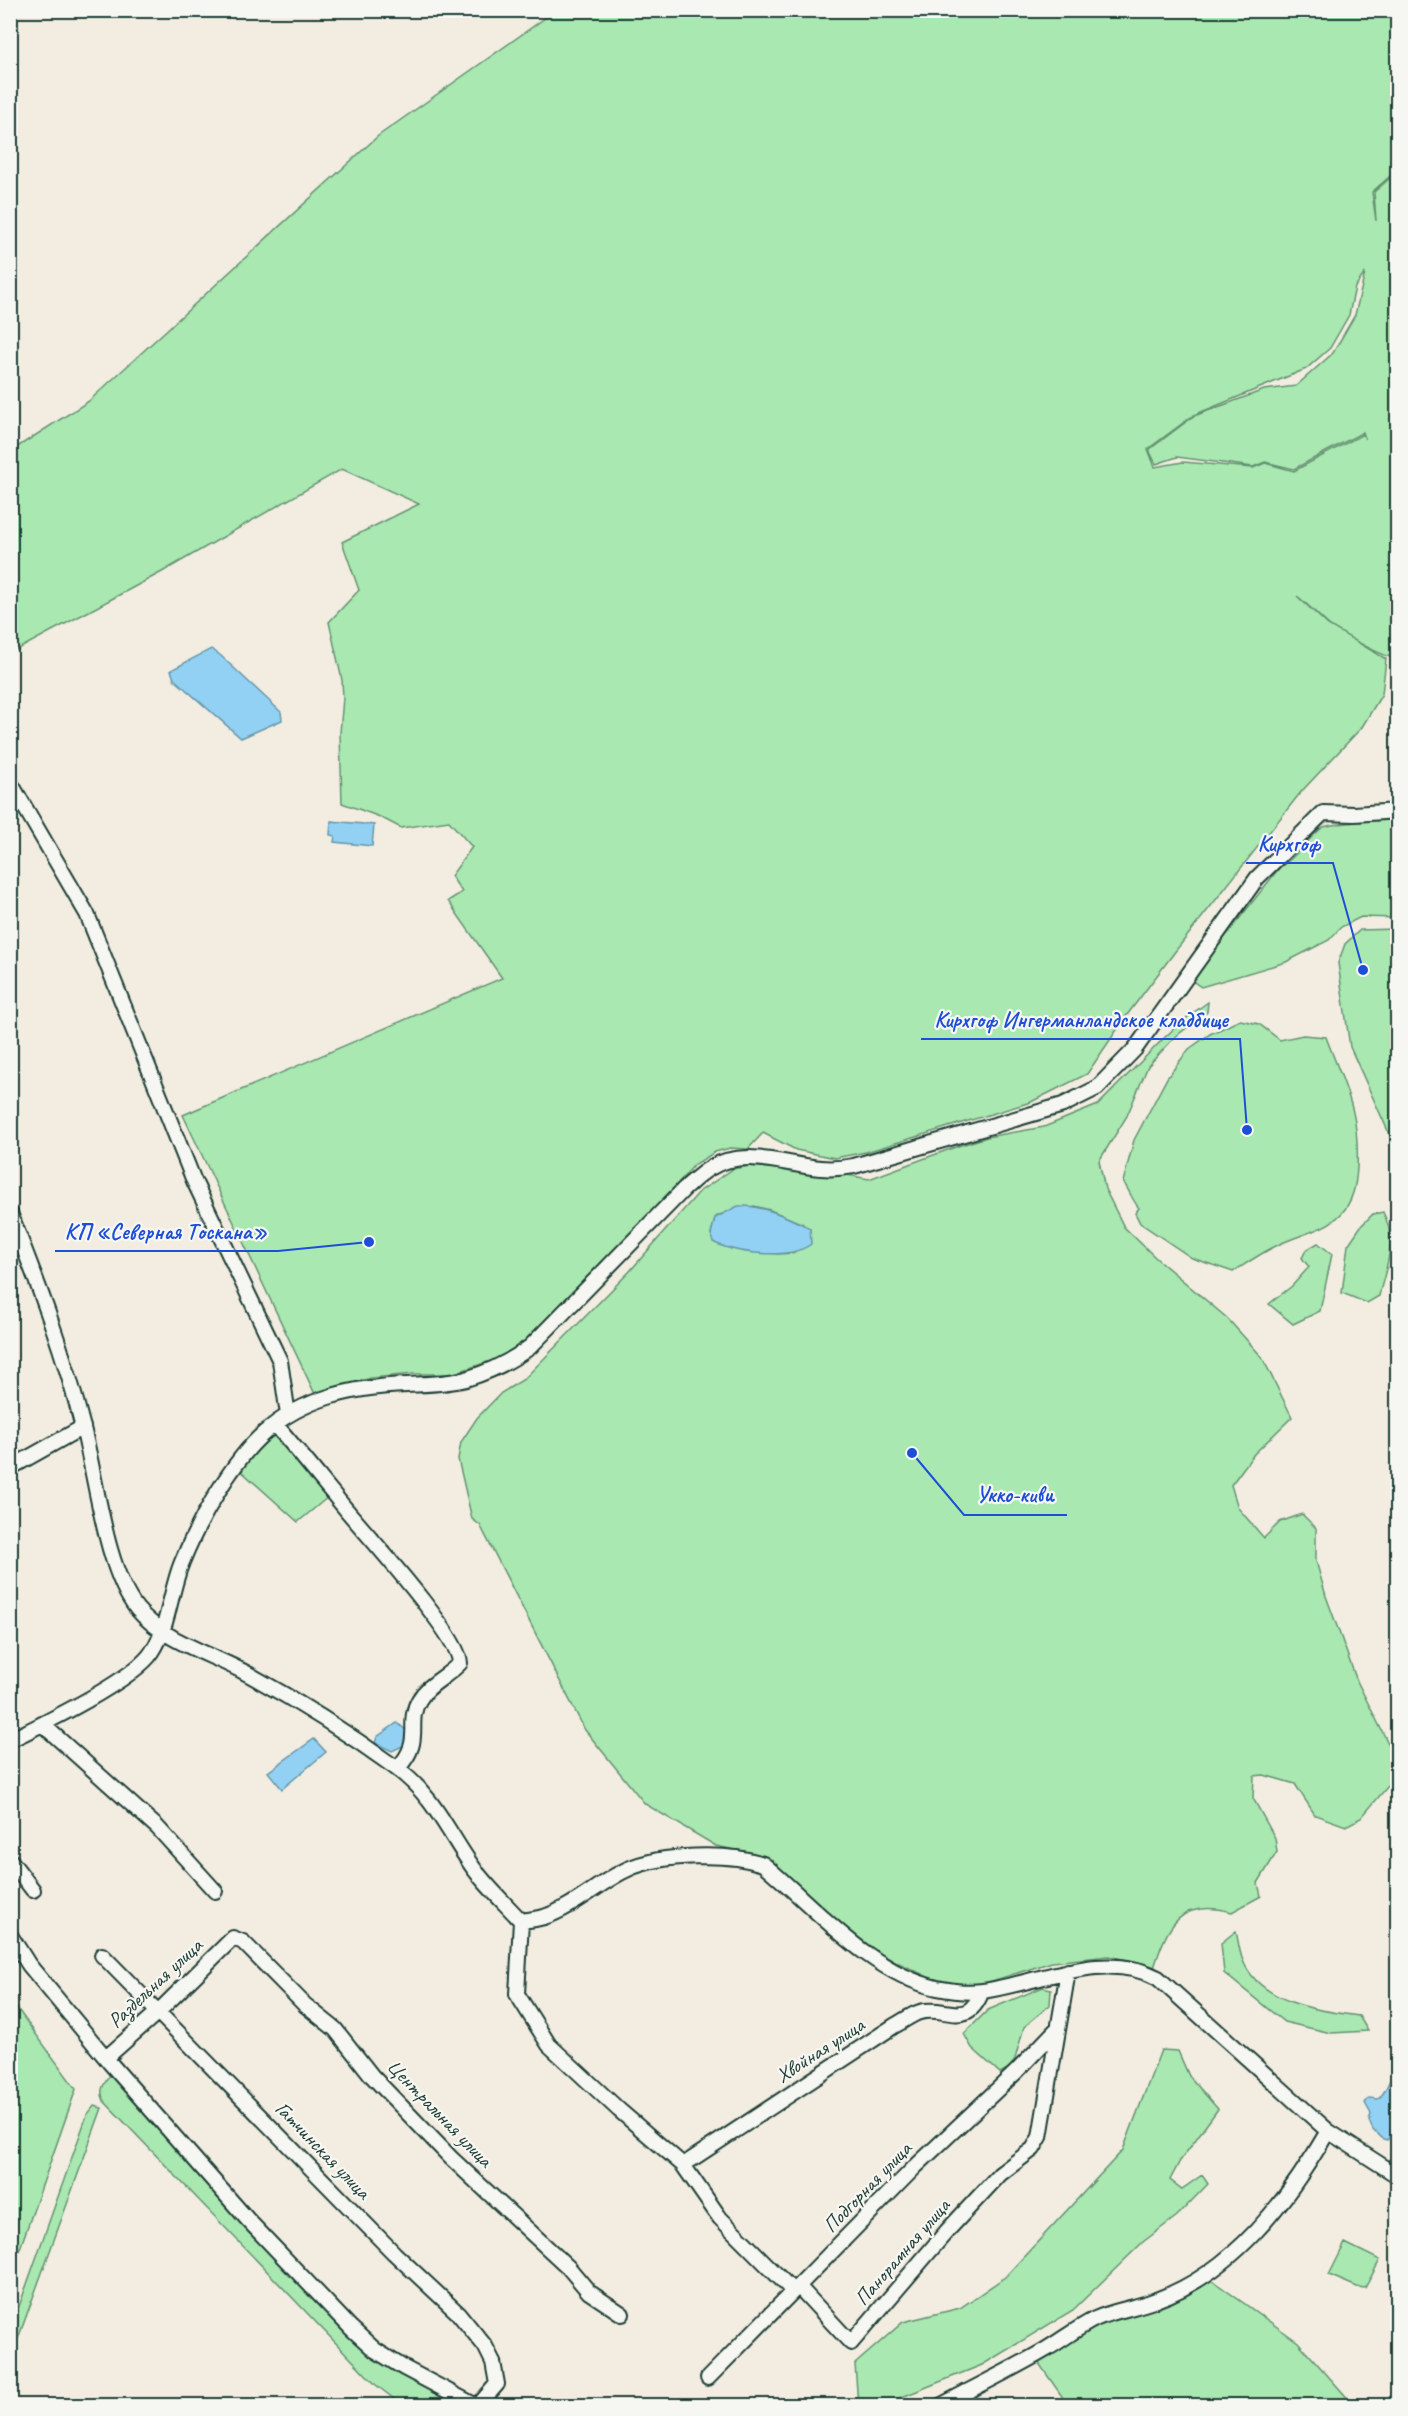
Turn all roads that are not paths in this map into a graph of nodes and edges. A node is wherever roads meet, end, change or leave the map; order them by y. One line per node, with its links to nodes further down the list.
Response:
1 (10, 782): 4 (street)
2 (1398, 811): 4 (street)
3 (10, 1213): 6 (street)
4 (288, 1415): 5 (street)
5 (275, 1424): 8 (street); 11 (street)
6 (83, 1427): 7 (street); 8 (street)
7 (10, 1468)
8 (162, 1632): 9 (street); 11 (street)
9 (42, 1724): 10 (street); 14 (street)
10 (10, 1740)
11 (397, 1769): 15 (street)
12 (10, 1860): 13 (street)
13 (33, 1890)
14 (215, 1891)
15 (521, 1921): 20 (street); 25 (street)
16 (10, 1935): 23 (street)
17 (233, 1938): 21 (street, Раздельная улица); 28 (street, Центральная улица)
18 (102, 1955): 21 (street, Гатчинская улица)
19 (1068, 1971): 20 (street); 22 (street); 24 (street)
20 (982, 1991): 25 (street, Хвойная улица)
21 (159, 2011): 23 (street, Раздельная улица); 30 (street, Гатчинская улица)
22 (1058, 2028): 27 (street, Подгорная улица); 27 (street, Панорамная улица)
23 (106, 2058): 30 (street)
24 (1328, 2131): 26 (street); 31 (street)
25 (683, 2165): 27 (street)
26 (1398, 2176)
27 (796, 2289): 29 (street, Подгорная улица)
28 (622, 2314)
29 (708, 2378)
30 (477, 2406)
31 (940, 2406)

